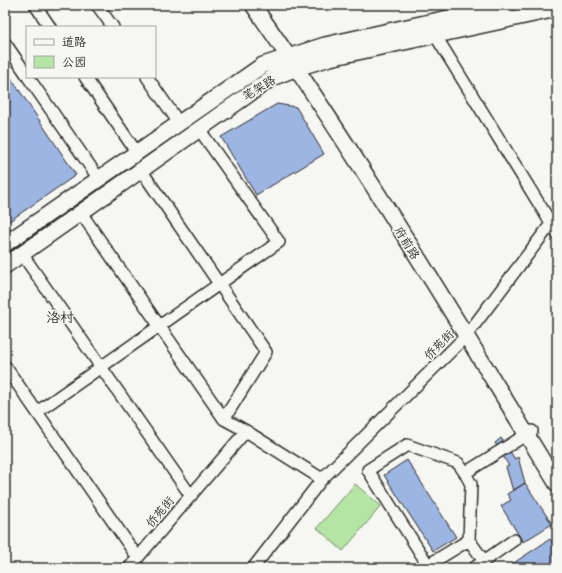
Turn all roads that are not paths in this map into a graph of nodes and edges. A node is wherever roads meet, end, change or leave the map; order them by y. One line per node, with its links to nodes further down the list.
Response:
1 (35, 5): 7 (street)
2 (97, 5): 8 (street)
3 (253, 5): 11 (main road, 府前路)
4 (259, 5): 11 (main road, 府前路)
5 (507, 5): 9 (main road, 笔架路)
6 (557, 9): 9 (main road, 笔架路)
7 (49, 26)
8 (111, 26)
9 (431, 29): 11 (main road, 笔架路); 22 (street)
10 (5, 43): 12 (street)
11 (295, 62): 16 (main road, 笔架路); 17 (main road, 笔架路); 28 (main road, 府前路)
12 (26, 73)
13 (29, 78): 20 (street)
14 (85, 78): 18 (street)
15 (148, 78): 16 (street)
16 (179, 123): 18 (main road, 笔架路)
17 (199, 129): 19 (main road, 笔架路); 26 (street)
18 (137, 153): 20 (main road, 笔架路)
19 (141, 170): 21 (main road, 笔架路); 26 (street)
20 (99, 179): 23 (main road, 笔架路)
21 (82, 213): 24 (main road, 笔架路); 27 (street)
22 (555, 225): 28 (street, 侨苑街)
23 (5, 244)
24 (22, 254): 25 (main road, 笔架路); 30 (street)
25 (5, 266)
26 (219, 285): 27 (street); 32 (street)
27 (160, 326): 30 (street); 32 (street)
28 (468, 334): 34 (main road, 府前路); 37 (street, 侨苑街)
29 (5, 366): 31 (street)
30 (100, 368): 31 (street); 39 (street)
31 (37, 412): 42 (street)
32 (224, 419): 33 (street)
33 (246, 431): 37 (street); 39 (street, 侨苑街)
34 (529, 432): 35 (main road, 府前路); 36 (street); 38 (main road, 府前路)
35 (557, 472)
36 (465, 473): 40 (street); 40 (street)
37 (322, 479): 45 (street, 侨苑街)
38 (557, 484)
39 (191, 496): 42 (street, 侨苑街)
40 (469, 540): 43 (street)
41 (514, 540): 43 (street)
42 (138, 558): 44 (street, 侨苑街)
43 (484, 561): 46 (street)
44 (130, 568)
45 (253, 568)
46 (474, 568)

